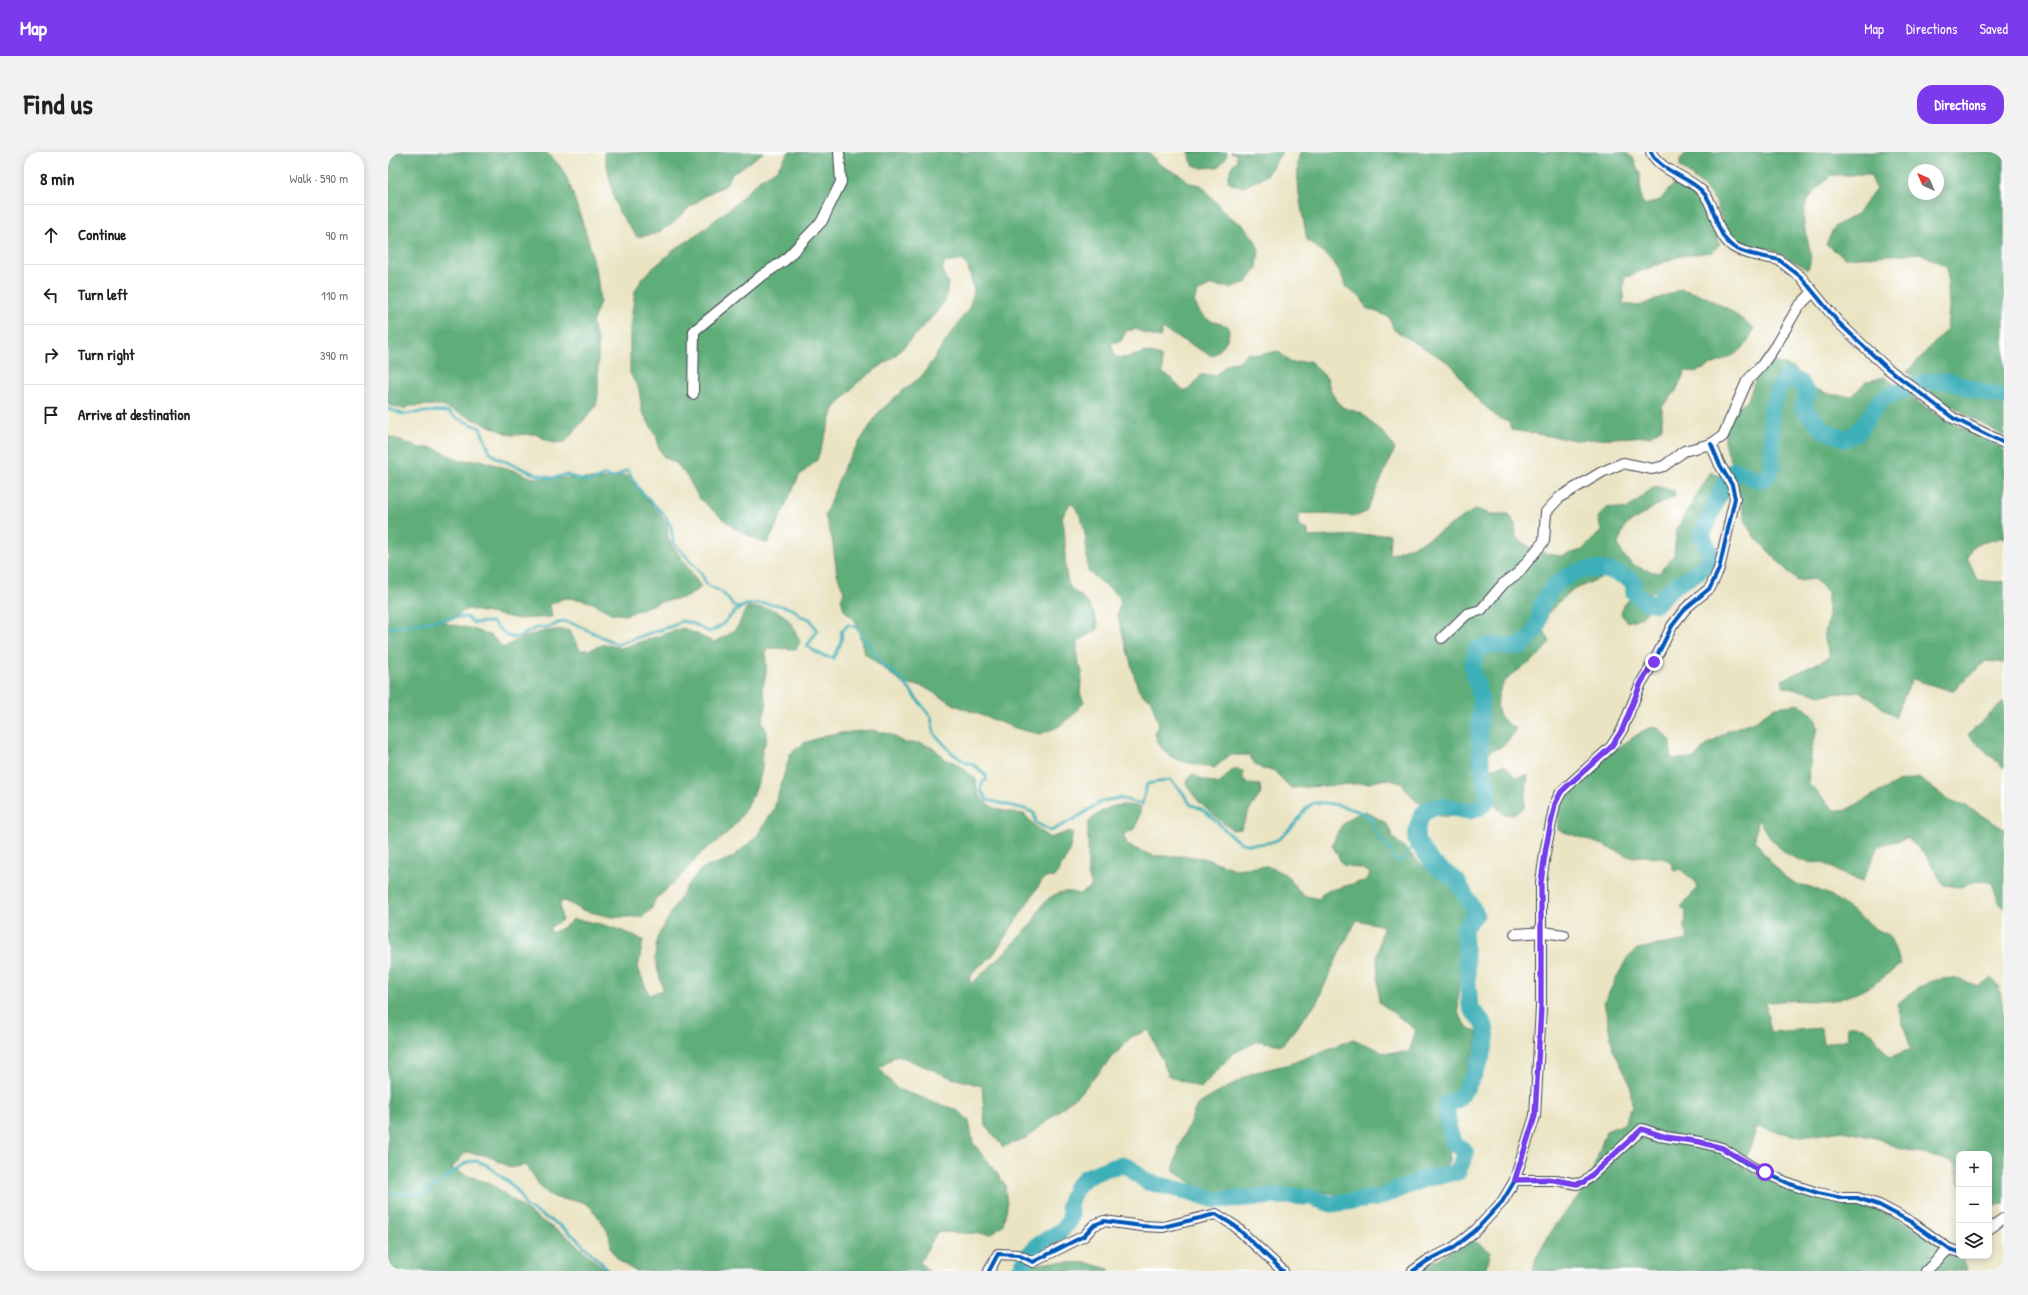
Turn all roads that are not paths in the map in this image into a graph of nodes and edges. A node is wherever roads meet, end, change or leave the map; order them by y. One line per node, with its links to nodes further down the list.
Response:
1 (839, 152): 4 (street)
2 (1651, 152): 3 (street)
3 (1814, 292): 5 (street); 6 (street)
4 (693, 394)
5 (2004, 443)
6 (1712, 444): 7 (street); 8 (street)
7 (1442, 638)
8 (1540, 932): 9 (street); 10 (street); 11 (street)
9 (1515, 934)
10 (1564, 935)
11 (1515, 1180): 14 (street); 17 (street)
12 (2004, 1218): 13 (street)
13 (1992, 1227)
14 (1954, 1251): 18 (street)
15 (989, 1271): 16 (street)
16 (1283, 1271)
17 (1412, 1271)
18 (1926, 1271)

